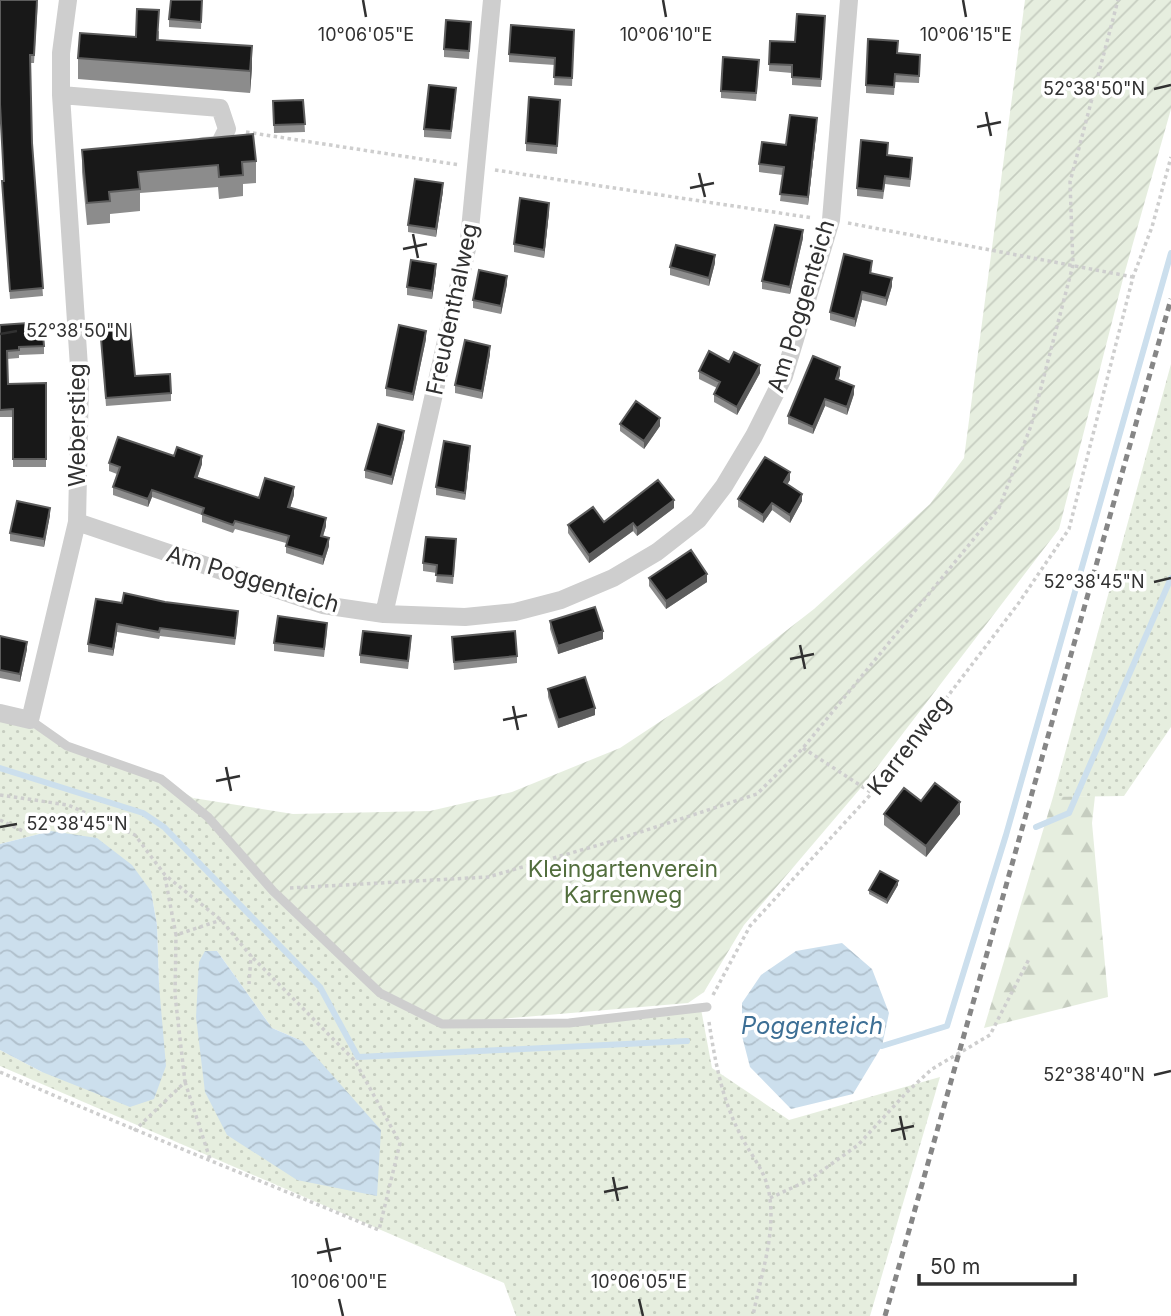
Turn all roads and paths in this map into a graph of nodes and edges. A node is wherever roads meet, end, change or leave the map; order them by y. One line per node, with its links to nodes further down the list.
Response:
1 (68, 0): 5 (street, Weberstieg)
2 (492, 0): 9 (street, Freudenthalweg)
3 (849, 0): 10 (street, Am Poggenteich)
4 (1118, 0): 11 (path)
5 (61, 95): 6 (street); 13 (street, Weberstieg)
6 (226, 129): 7 (street); 9 (path)
7 (180, 148)
8 (1171, 157): 12 (path, Karrenweg)
9 (476, 167): 10 (path); 14 (street, Freudenthalweg)
10 (831, 220): 11 (path); 14 (street, Am Poggenteich)
11 (1073, 265): 12 (path); 17 (path)
12 (1133, 277): 18 (path, Karrenweg)
13 (76, 522): 14 (street, Am Poggenteich); 16 (street, Weberstieg)
14 (384, 614)
15 (0, 713): 16 (street)
16 (30, 720): 23 (lane)
17 (803, 748): 18 (path); 23 (path)
18 (872, 793): 29 (path, Karrenweg)
19 (0, 796): 22 (path)
20 (0, 820): 21 (path)
21 (25, 832)
22 (165, 875): 24 (path); 25 (path)
23 (273, 891): 29 (lane)
24 (221, 920): 25 (path); 26 (path)
25 (176, 935): 31 (path)
26 (251, 956): 28 (path); 33 (path)
27 (1028, 960): 34 (path)
28 (249, 984)
29 (707, 1007): 34 (path)
30 (0, 1072): 32 (path)
31 (185, 1082): 32 (path); 33 (path)
32 (134, 1131): 33 (path)
33 (210, 1159)
34 (770, 1198): 35 (path)
35 (753, 1316)

